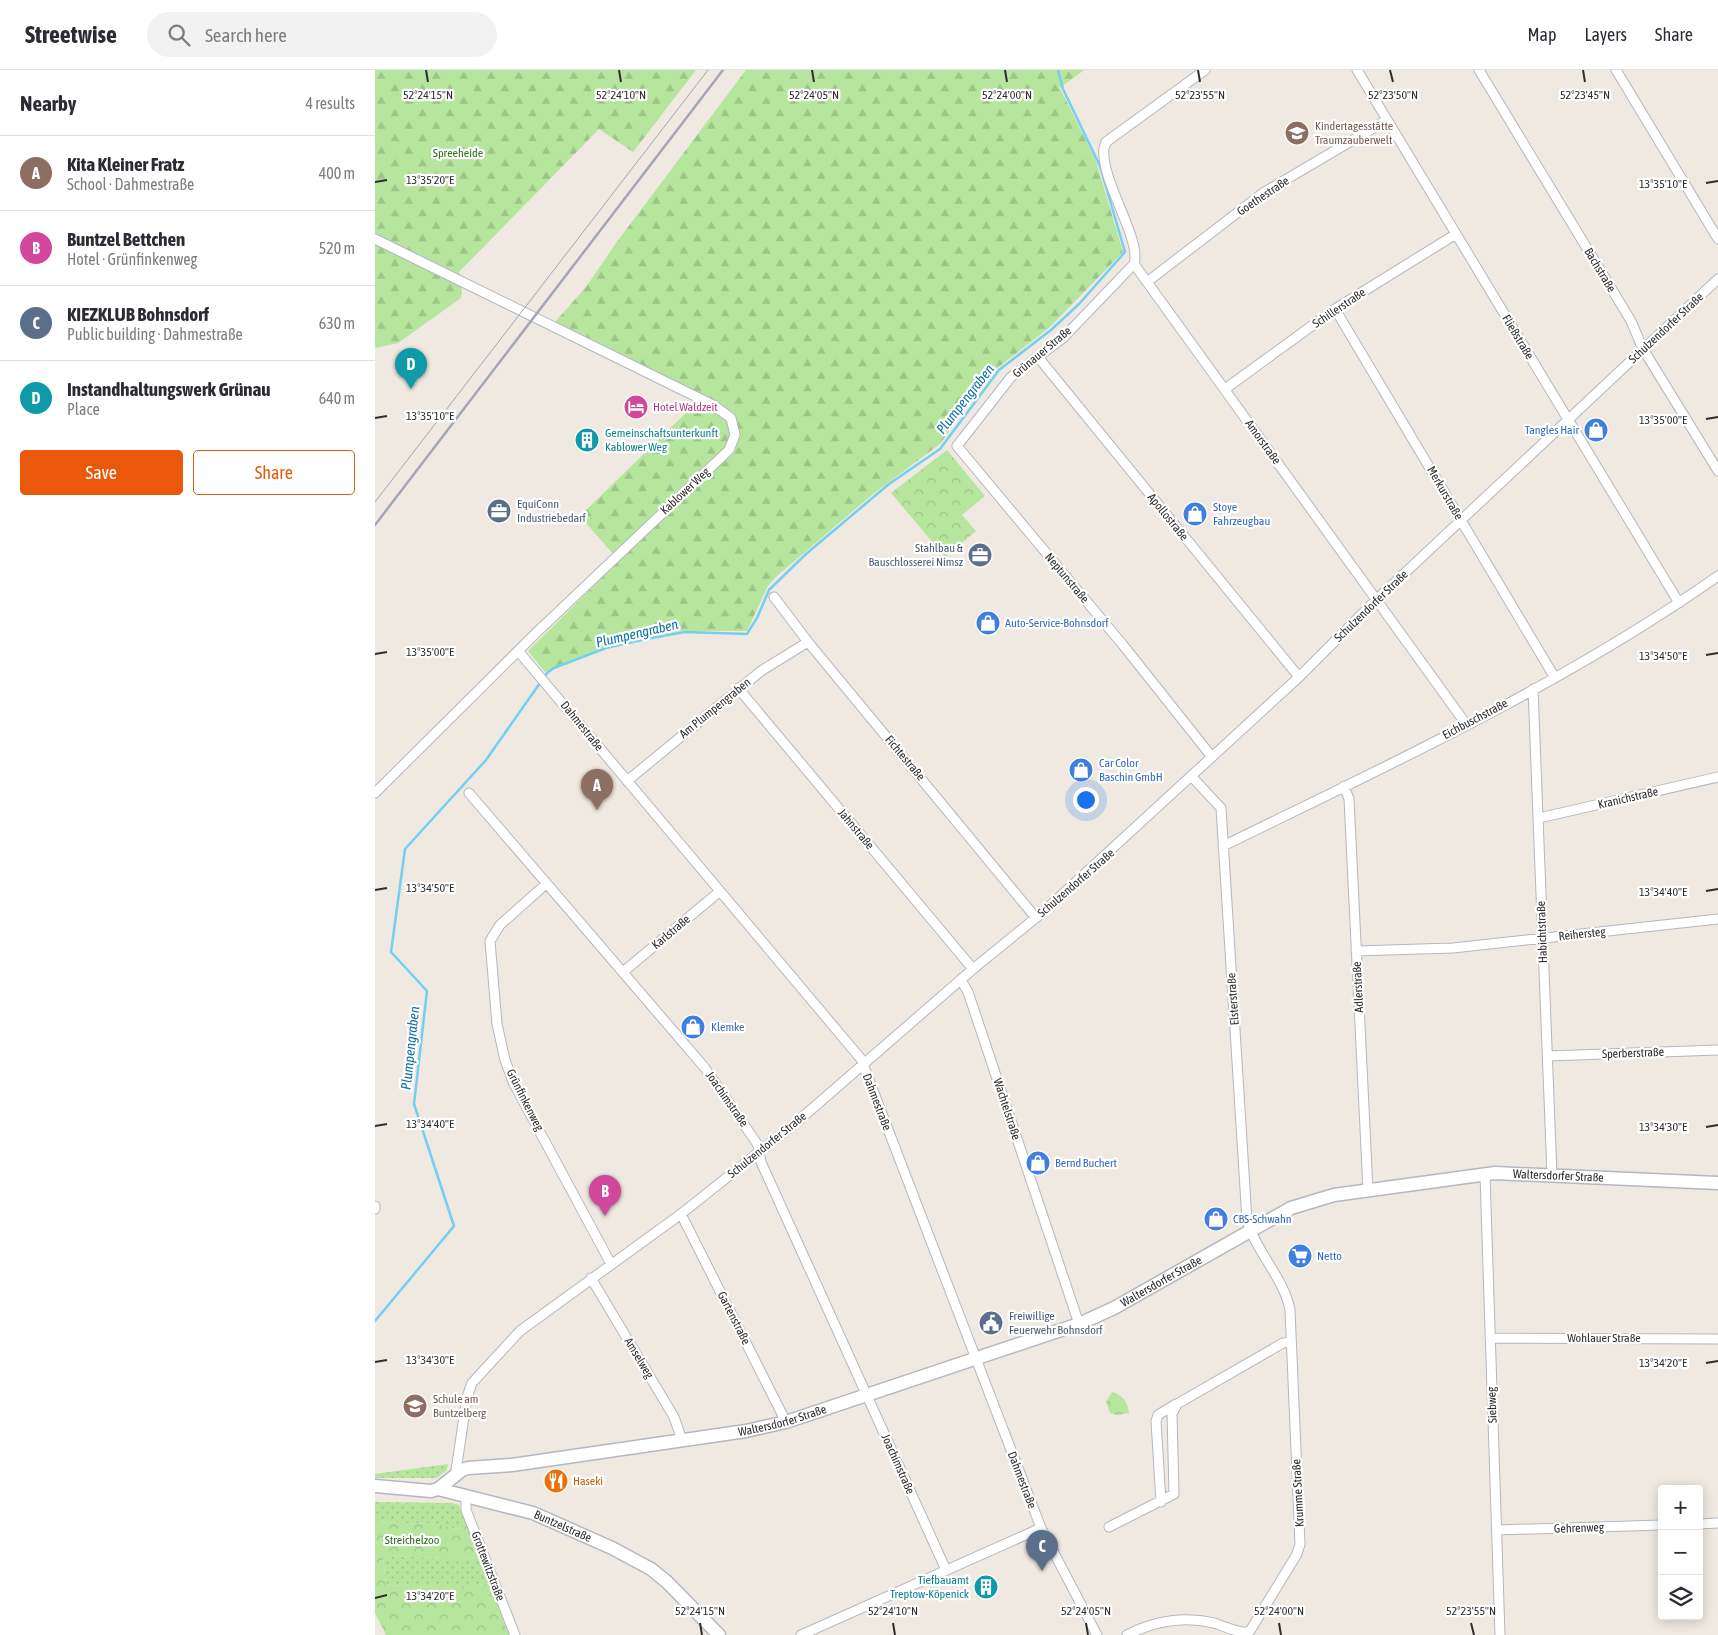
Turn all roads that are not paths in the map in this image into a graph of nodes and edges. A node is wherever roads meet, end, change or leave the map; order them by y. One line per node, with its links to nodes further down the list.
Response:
1 (1205, 70): 9 (street)
2 (1357, 70): 5 (street, Fließstraße)
3 (1479, 70): 13 (street, Bachstraße)
4 (1616, 70): 8 (street)
5 (1387, 120): 6 (street, Fließstraße); 11 (street, Goethestraße)
6 (1457, 234): 12 (street, Schillerstraße); 16 (street, Fließstraße)
7 (375, 240): 25 (street, Kablower Weg)
8 (1718, 240)
9 (1134, 264): 11 (street, Amorstraße); 14 (street, Grünauer Straße)
10 (1718, 279): 13 (street, Schulzendorfer Straße)
11 (1147, 282): 15 (street, Amorstraße)
12 (1335, 309): 15 (street, Schillerstraße); 19 (street, Merkurstraße)
13 (1643, 349): 16 (street, Schulzendorfer Straße); 18 (street, Bachstraße)
14 (1038, 357): 17 (street, Grünauer Straße); 26 (street, Apollostraße)
15 (1225, 389): 22 (street, Amorstraße)
16 (1568, 421): 19 (street, Schulzendorfer Straße); 23 (street, Fließstraße)
17 (957, 446): 31 (street, Neptunstraße)
18 (1718, 471)
19 (1461, 521): 22 (street, Schulzendorfer Straße); 27 (street, Merkurstraße)
20 (1718, 576): 23 (street, Eichbuschstraße)
21 (774, 597): 24 (street, Fichtestraße)
22 (1376, 600): 26 (street, Schulzendorfer Straße); 30 (street, Amorstraße)
23 (1679, 604): 27 (street, Eichbuschstraße)
24 (808, 642): 28 (street, Am Plumpengraben); 42 (street, Fichtestraße)
25 (519, 652): 34 (street, Dahmestraße); 36 (street, Kablower Weg)
26 (1299, 677): 31 (street, Schulzendorfer Straße)
27 (1555, 678): 29 (street, Eichbuschstraße)
28 (738, 688): 34 (street, Am Plumpengraben); 46 (street, Jahnstraße)
29 (1533, 689): 30 (street, Eichbuschstraße); 38 (street, Habichtstraße)
30 (1466, 724): 35 (street, Eichbuschstraße)
31 (1212, 757): 32 (street, Schulzendorfer Straße)
32 (1192, 777): 39 (street, Elsterstraße); 42 (street, Schulzendorfer Straße)
33 (1718, 777): 38 (street, Kranichstraße)
34 (627, 781): 41 (street, Dahmestraße)
35 (1344, 786): 39 (street, Eichbuschstraße); 45 (street, Adlerstraße)
36 (375, 793)
37 (469, 793): 40 (street, Joachimstraße)
38 (1539, 818): 44 (street, Habichtstraße)
39 (1223, 846): 58 (street, Elsterstraße)
40 (546, 884): 47 (street, Joachimstraße); 59 (street, Grünfinkenweg)
41 (719, 892): 47 (street, Karlstraße); 51 (street, Dahmestraße)
42 (1037, 918): 46 (street, Schulzendorfer Straße)
43 (1718, 919): 44 (street, Reihersteg)
44 (1543, 938): 45 (street, Reihersteg); 50 (street, Habichtstraße)
45 (1356, 951): 56 (street, Adlerstraße)
46 (973, 969): 48 (street, Schulzendorfer Straße)
47 (623, 972): 52 (street, Joachimstraße)
48 (961, 980): 51 (street, Schulzendorfer Straße); 61 (street, Wachtelstraße)
49 (1718, 1050): 50 (street, Sperberstraße)
50 (1548, 1056): 54 (street, Habichtstraße)
51 (864, 1066): 52 (street, Schulzendorfer Straße); 65 (street, Dahmestraße)
52 (759, 1152): 57 (street, Schulzendorfer Straße); 66 (street, Joachimstraße)
53 (1485, 1175): 54 (street, Waltersdorfer Straße); 56 (street, Waltersdorfer Straße); 62 (street, Siebweg)
54 (1552, 1175): 55 (street, Waltersdorfer Straße)
55 (1718, 1184)
56 (1368, 1190): 58 (street, Waltersdorfer Straße)
57 (681, 1214): 59 (street, Schulzendorfer Straße); 68 (street, Gartenstraße)
58 (1250, 1231): 61 (street, Waltersdorfer Straße); 64 (street, Krumme Straße)
59 (611, 1264): 60 (street, Schulzendorfer Straße)
60 (591, 1278): 69 (street, Amselweg); 70 (street, Schulzendorfer Straße)
61 (1079, 1324): 65 (street, Waltersdorfer Straße)
62 (1490, 1338): 63 (street, Wohlauer Straße); 80 (street, Siebweg)
63 (1718, 1339)
64 (1291, 1342): 67 (street); 82 (street, Krumme Straße)
65 (976, 1359): 66 (street, Waltersdorfer Straße); 78 (street, Dahmestraße)
66 (867, 1395): 68 (street, Waltersdorfer Straße); 81 (street, Joachimstraße)
67 (1177, 1404): 74 (street); 74 (street)
68 (786, 1422): 69 (street, Waltersdorfer Straße)
69 (682, 1440): 70 (street, Waltersdorfer Straße)
70 (455, 1477): 72 (street, Waltersdorfer Straße)
71 (375, 1486): 72 (street, Buntzelstraße)
72 (439, 1489): 73 (street, Buntzelstraße)
73 (466, 1497): 83 (street, Grottewitzstraße); 84 (street, Buntzelstraße)
74 (1161, 1502): 79 (street)
75 (1718, 1523): 76 (street)
76 (1703, 1524)
77 (1658, 1525): 80 (street, Gehrenweg)
78 (1041, 1528): 81 (street); 86 (street, Dahmestraße)
79 (1109, 1528)
80 (1497, 1530): 88 (street, Siebweg)
81 (946, 1570): 85 (street)
82 (1253, 1633): 87 (street)
83 (515, 1635)
84 (719, 1635)
85 (801, 1635)
86 (1097, 1635)
87 (1127, 1635)
88 (1500, 1635)

